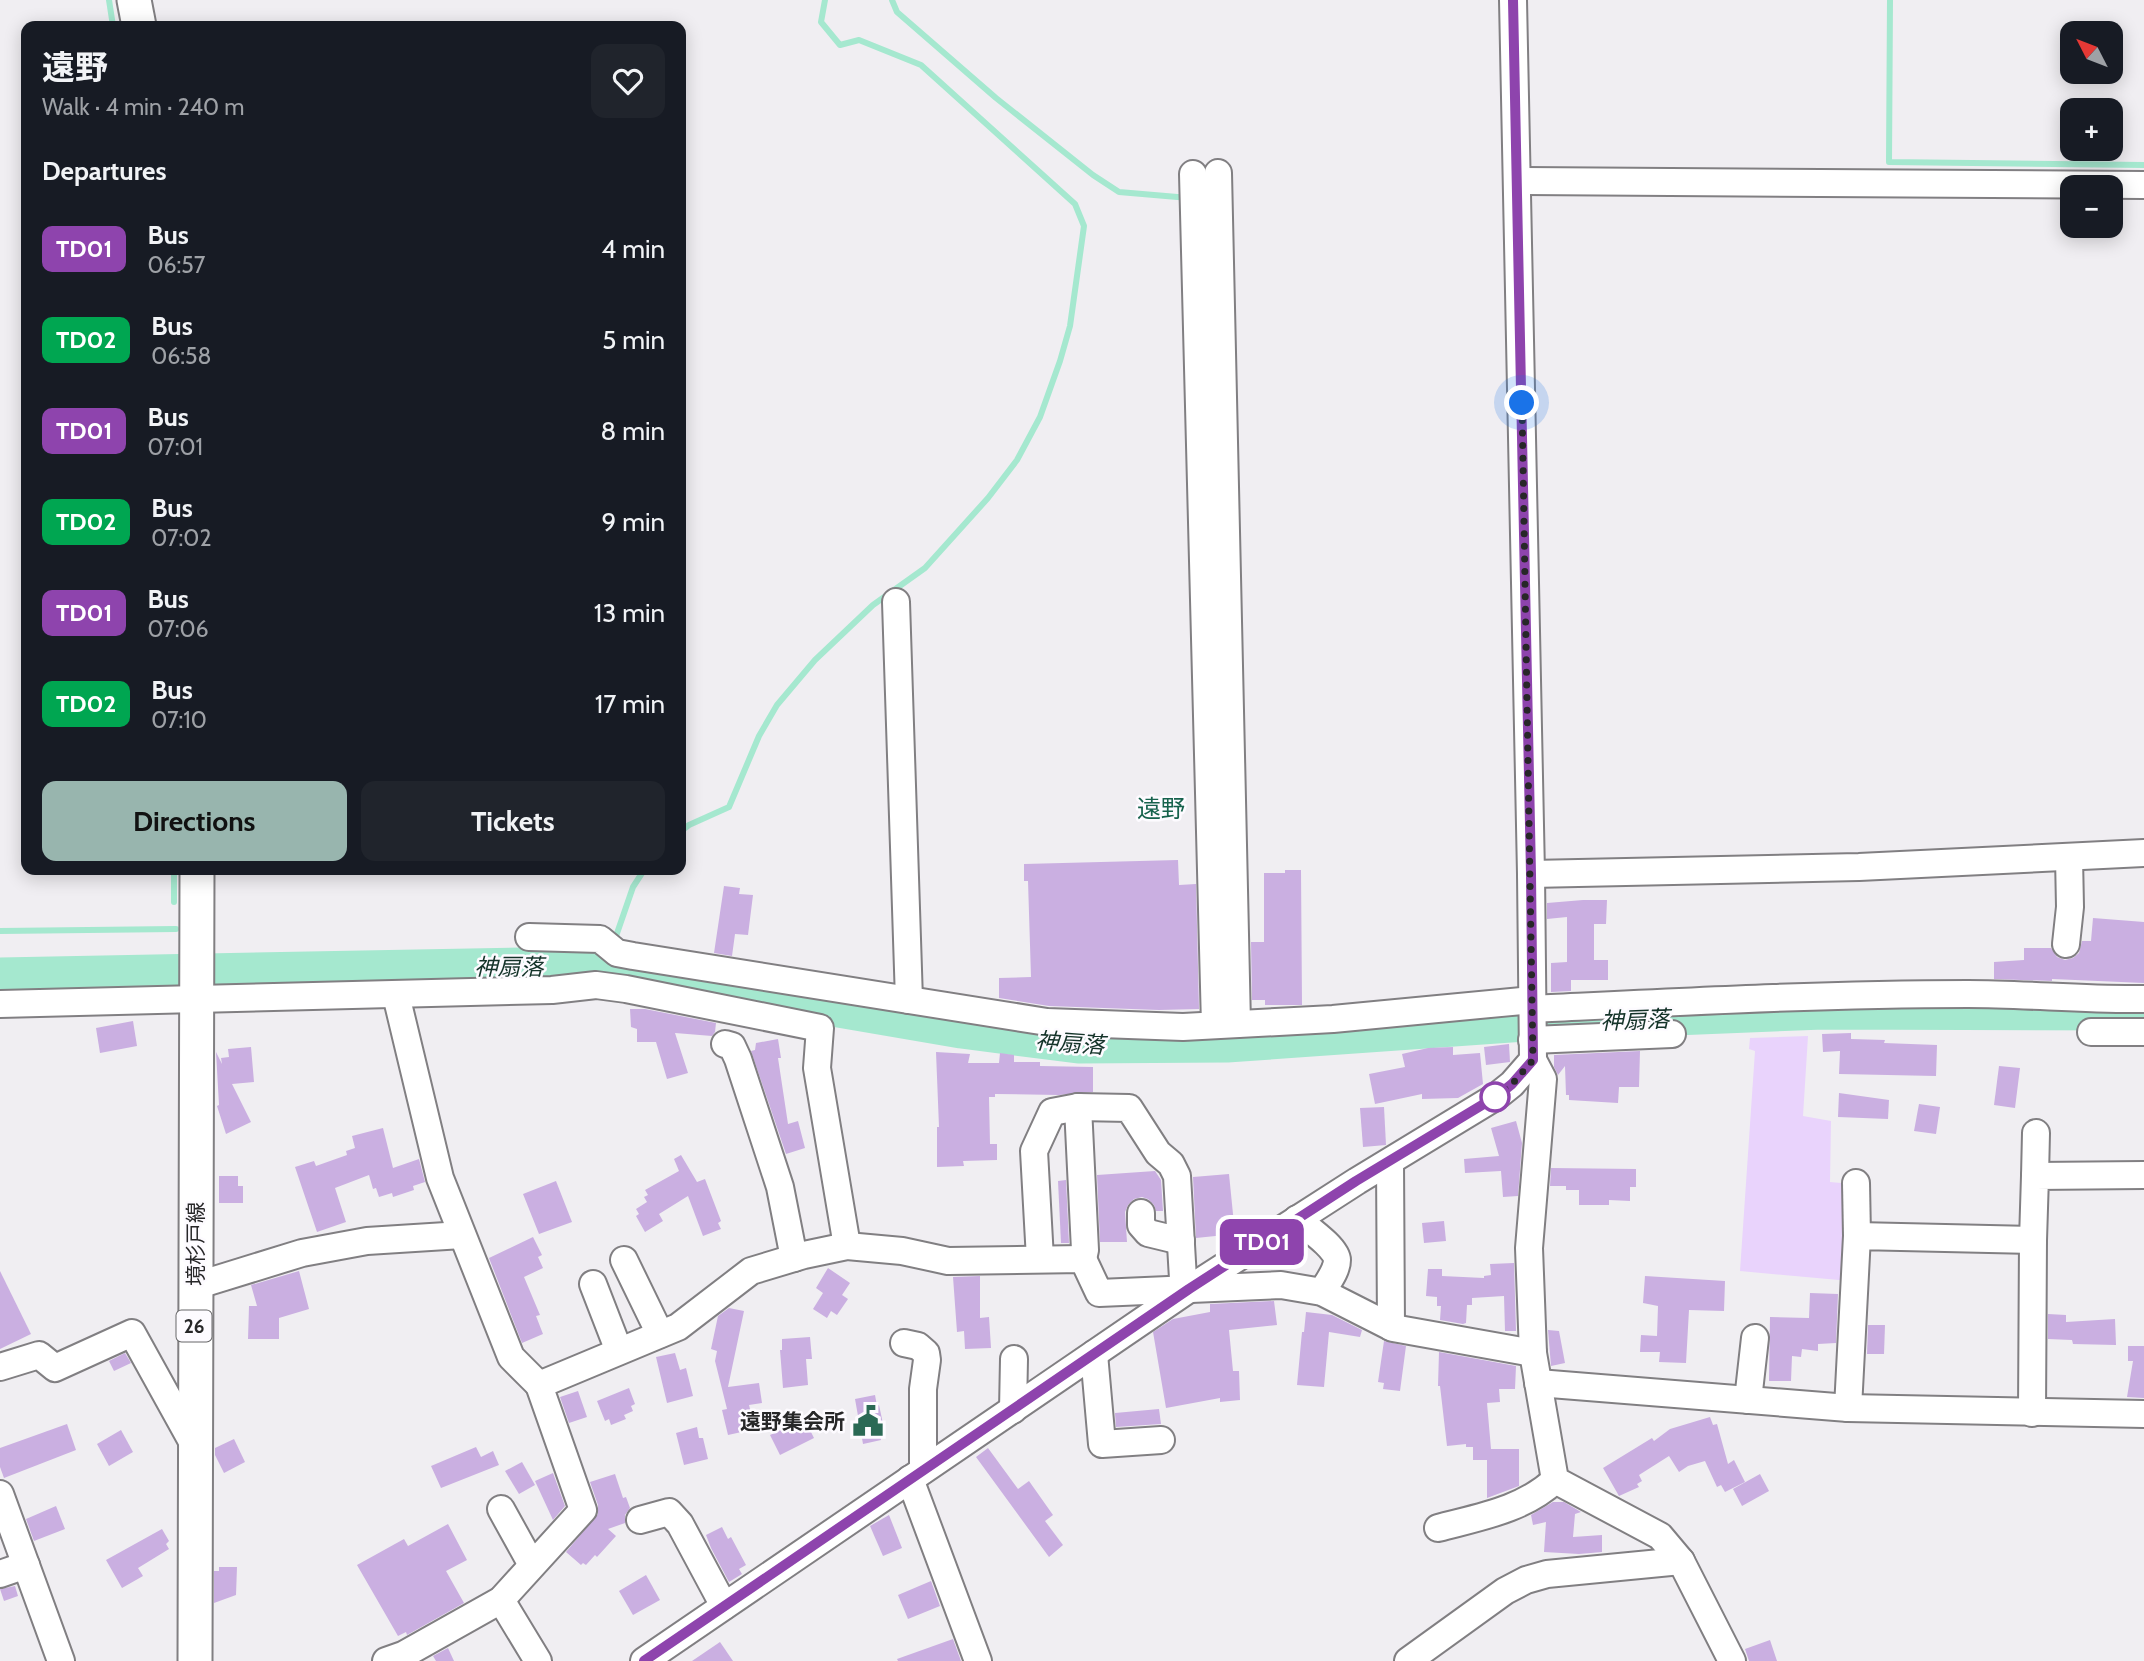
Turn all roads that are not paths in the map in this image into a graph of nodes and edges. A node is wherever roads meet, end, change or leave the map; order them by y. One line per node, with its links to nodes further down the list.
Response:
1 (134, 0): 3 (main road)
2 (1513, 0): 5 (street)
3 (138, 21)
4 (1205, 173): 22 (street)
5 (1517, 181): 6 (street); 10 (street)
6 (2144, 185)
7 (896, 602): 19 (street)
8 (2144, 853): 9 (street)
9 (2069, 857): 10 (street); 13 (street)
10 (1531, 874): 21 (street)
11 (197, 875): 16 (main road, 境杉戸線 / 26)
12 (529, 937): 14 (street)
13 (2066, 944)
14 (633, 956): 15 (street); 19 (street)
15 (626, 989): 17 (street); 40 (street)
16 (197, 995): 17 (street); 20 (street); 46 (main road, 境杉戸線 / 26)
17 (396, 995): 36 (street)
18 (2144, 999): 21 (street)
19 (909, 1000): 22 (street)
20 (0, 1004)
21 (1532, 1004): 22 (street); 27 (street)
22 (1226, 1025)
23 (2091, 1031): 24 (street)
24 (2144, 1032)
25 (1672, 1034): 27 (street)
26 (725, 1044): 41 (street)
27 (1532, 1050): 30 (street); 54 (street)
28 (1078, 1107): 39 (street); 42 (street); 43 (street)
29 (2036, 1133): 32 (street)
30 (1390, 1162): 35 (street); 49 (street)
31 (2144, 1175): 32 (street)
32 (2035, 1176): 38 (street)
33 (1856, 1182): 37 (street)
34 (1141, 1213): 39 (street)
35 (1297, 1219): 47 (street); 48 (street)
36 (462, 1235): 46 (street); 59 (street)
37 (1857, 1236): 38 (street); 61 (street)
38 (2033, 1240): 63 (street)
39 (1181, 1241): 47 (street)
40 (847, 1246): 41 (street); 42 (street)
41 (794, 1258): 50 (street)
42 (1040, 1259): 43 (street)
43 (1083, 1259): 47 (street)
44 (625, 1260): 50 (street)
45 (593, 1284): 53 (street)
46 (195, 1286): 66 (main road, 境杉戸線 / 26)
47 (1189, 1289): 48 (street); 55 (street)
48 (1322, 1292): 49 (street)
49 (1391, 1327): 54 (street)
50 (660, 1334): 53 (street)
51 (1755, 1338): 60 (street)
52 (904, 1343): 67 (street)
53 (619, 1351): 59 (street)
54 (1532, 1353): 58 (street)
55 (1094, 1354): 62 (street); 65 (street)
56 (1014, 1359): 62 (street)
57 (0, 1367): 66 (street)
58 (1538, 1383): 60 (street); 68 (street)
59 (539, 1385): 75 (street)
60 (1748, 1400): 61 (street)
61 (1849, 1408): 63 (street)
62 (1013, 1410): 67 (street)
63 (2032, 1413): 64 (street)
64 (2144, 1414)
65 (1161, 1440)
66 (194, 1445): 80 (main road, 境杉戸線 / 26)
67 (916, 1475): 78 (street); 84 (street)
68 (1555, 1480): 72 (street); 73 (street)
69 (0, 1494): 74 (street)
70 (501, 1509): 75 (street)
71 (640, 1520): 78 (street)
72 (1438, 1528)
73 (1681, 1562): 85 (street); 86 (street)
74 (26, 1565): 76 (street); 79 (street)
75 (532, 1565): 77 (street)
76 (0, 1574)
77 (501, 1601): 81 (street); 82 (street)
78 (724, 1606): 83 (street)
79 (61, 1661)
80 (195, 1661)
81 (386, 1661)
82 (538, 1661)
83 (644, 1661)
84 (978, 1661)
85 (1408, 1661)
86 (1732, 1661)

